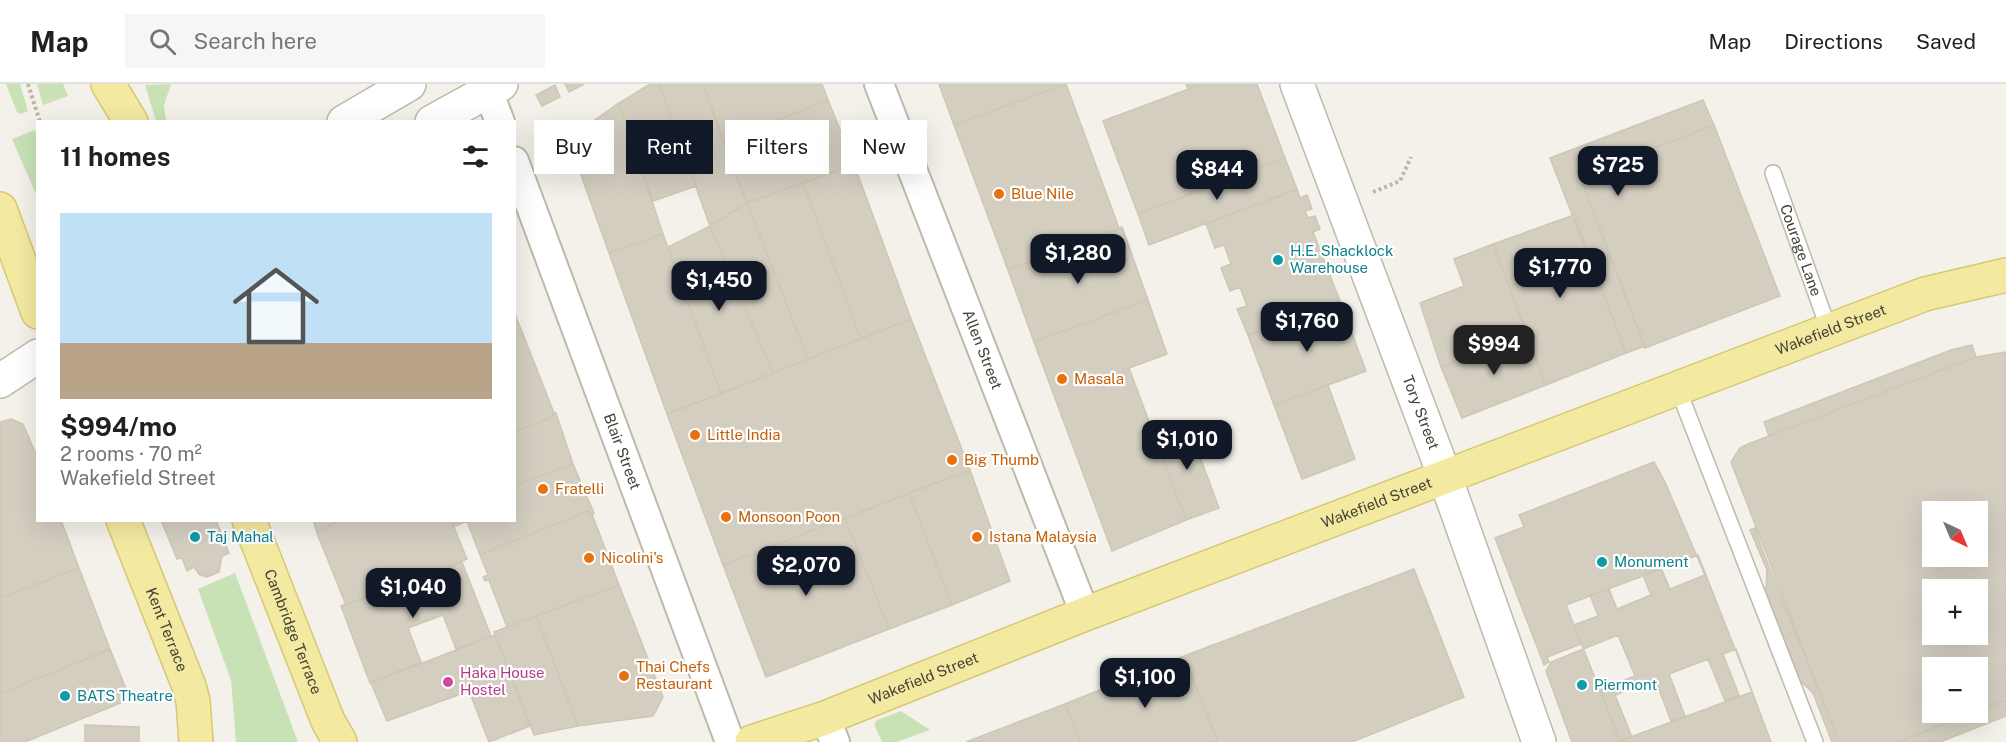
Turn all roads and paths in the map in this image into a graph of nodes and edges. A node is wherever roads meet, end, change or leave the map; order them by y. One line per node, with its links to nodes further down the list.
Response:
1 (28, 84): 8 (path)
2 (93, 84): 9 (main road)
3 (108, 84): 10 (main road)
4 (409, 84): 11 (street)
5 (879, 84): 28 (street, Allen Street)
6 (1297, 84): 25 (street, Tory Street)
7 (495, 87): 12 (street); 13 (street)
8 (39, 120)
9 (103, 120)
10 (130, 120)
11 (347, 120)
12 (436, 120)
13 (500, 120)
14 (1411, 158): 17 (path)
15 (516, 166): 32 (street, Blair Street)
16 (1773, 173): 21 (lane, Courage Lane)
17 (1381, 189)
18 (0, 209): 20 (main road)
19 (2006, 275): 21 (main road, Wakefield Street)
20 (36, 307)
21 (1829, 330): 24 (main road, Wakefield Street)
22 (36, 357): 23 (street)
23 (0, 381)
24 (1678, 389): 25 (main road, Wakefield Street); 35 (lane)
25 (1445, 477): 28 (main road, Wakefield Street); 34 (street, Tory Street)
26 (124, 522): 30 (main road, Kent Terrace)
27 (250, 522): 31 (main road, Cambridge Terrace)
28 (1085, 614): 29 (main road, Wakefield Street)
29 (830, 730): 33 (main road, Wakefield Street)
30 (196, 742)
31 (339, 742)
32 (730, 742)
33 (752, 742)
34 (1539, 742)
35 (1815, 742)

